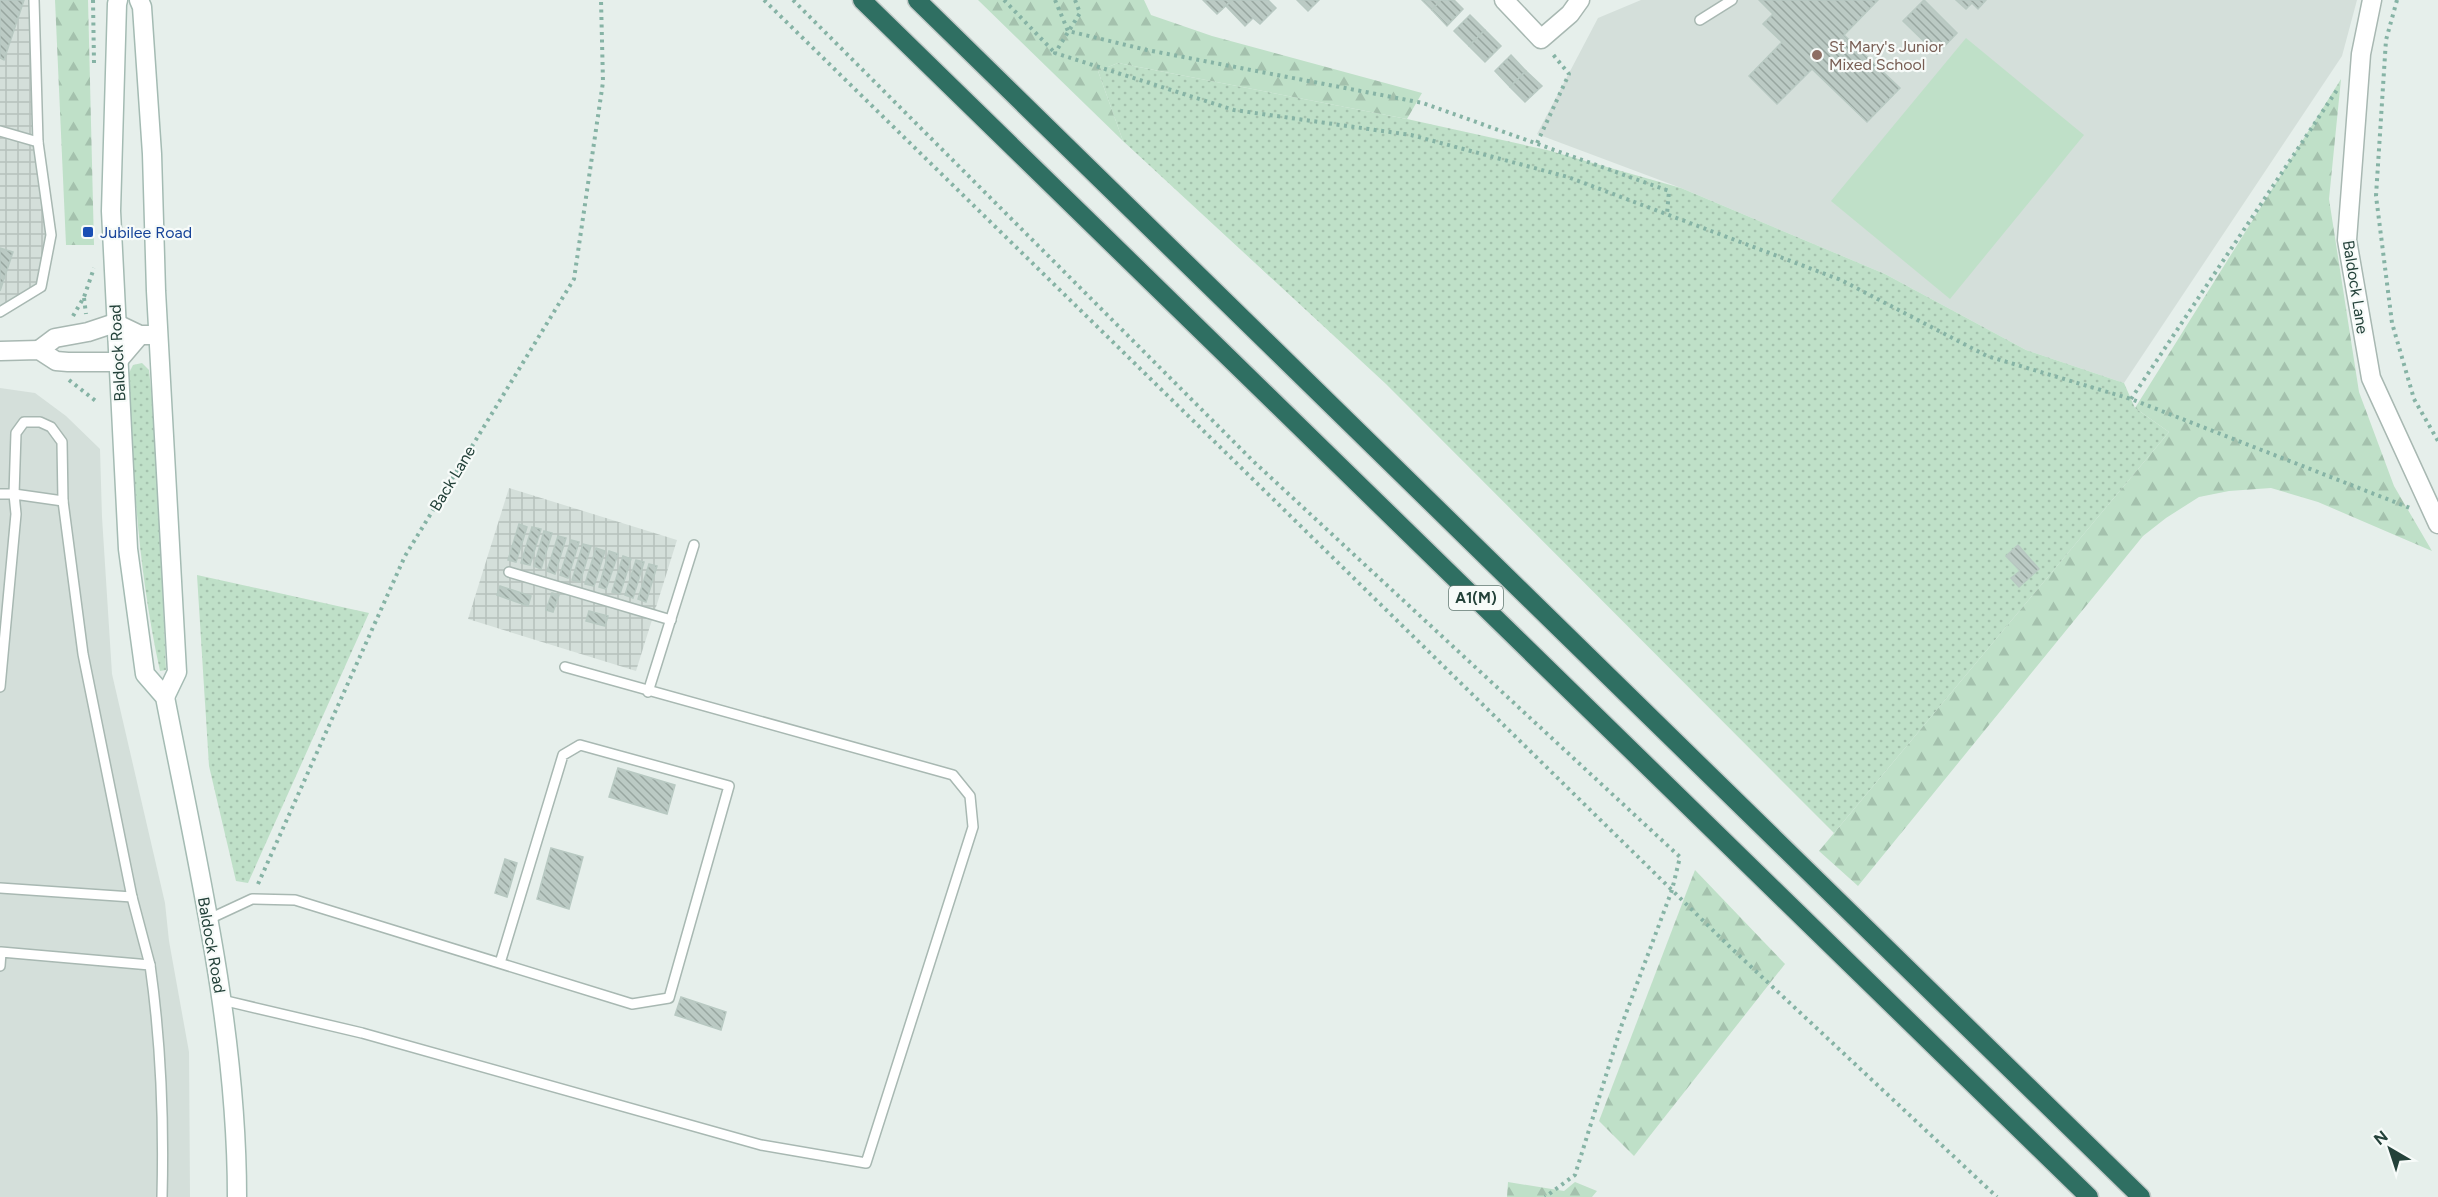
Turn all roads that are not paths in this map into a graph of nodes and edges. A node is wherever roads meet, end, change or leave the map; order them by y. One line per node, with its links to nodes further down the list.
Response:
1 (34, 0): 12 (lane)
2 (118, 0): 14 (main road, Baldock Road)
3 (139, 0): 15 (main road)
4 (862, 0): 40 (highway, A1(M))
5 (917, 0): 41 (highway, A1(M))
6 (1504, 0): 7 (main road)
7 (1580, 0)
8 (1732, 0): 10 (lane)
9 (2372, 0): 23 (main road, Baldock Lane)
10 (1700, 20)
11 (0, 131): 12 (lane)
12 (38, 142): 13 (lane)
13 (0, 312)
14 (116, 323): 16 (main road); 17 (main road); 19 (main road, Baldock Road)
15 (158, 334): 16 (main road); 30 (main road)
16 (140, 335): 19 (main road)
17 (39, 350): 18 (main road); 19 (main road)
18 (0, 351)
19 (117, 362): 30 (main road, Baldock Road)
20 (0, 494): 21 (lane)
21 (14, 494): 22 (lane); 22 (lane); 28 (lane)
22 (63, 501): 32 (lane)
23 (2436, 521)
24 (694, 545): 26 (lane)
25 (509, 572): 26 (lane)
26 (671, 620): 29 (lane)
27 (565, 667): 29 (lane)
28 (0, 687)
29 (648, 692): 37 (lane)
30 (165, 697): 33 (main road, Baldock Road)
31 (0, 888): 32 (lane)
32 (132, 897): 35 (lane)
33 (209, 919): 34 (lane); 37 (main road, Baldock Road)
34 (500, 963): 34 (lane)
35 (150, 965): 36 (lane); 38 (lane)
36 (0, 966)
37 (222, 1000): 39 (main road, Baldock Road)
38 (162, 1197)
39 (237, 1197)
40 (2089, 1197)
41 (2141, 1197)

